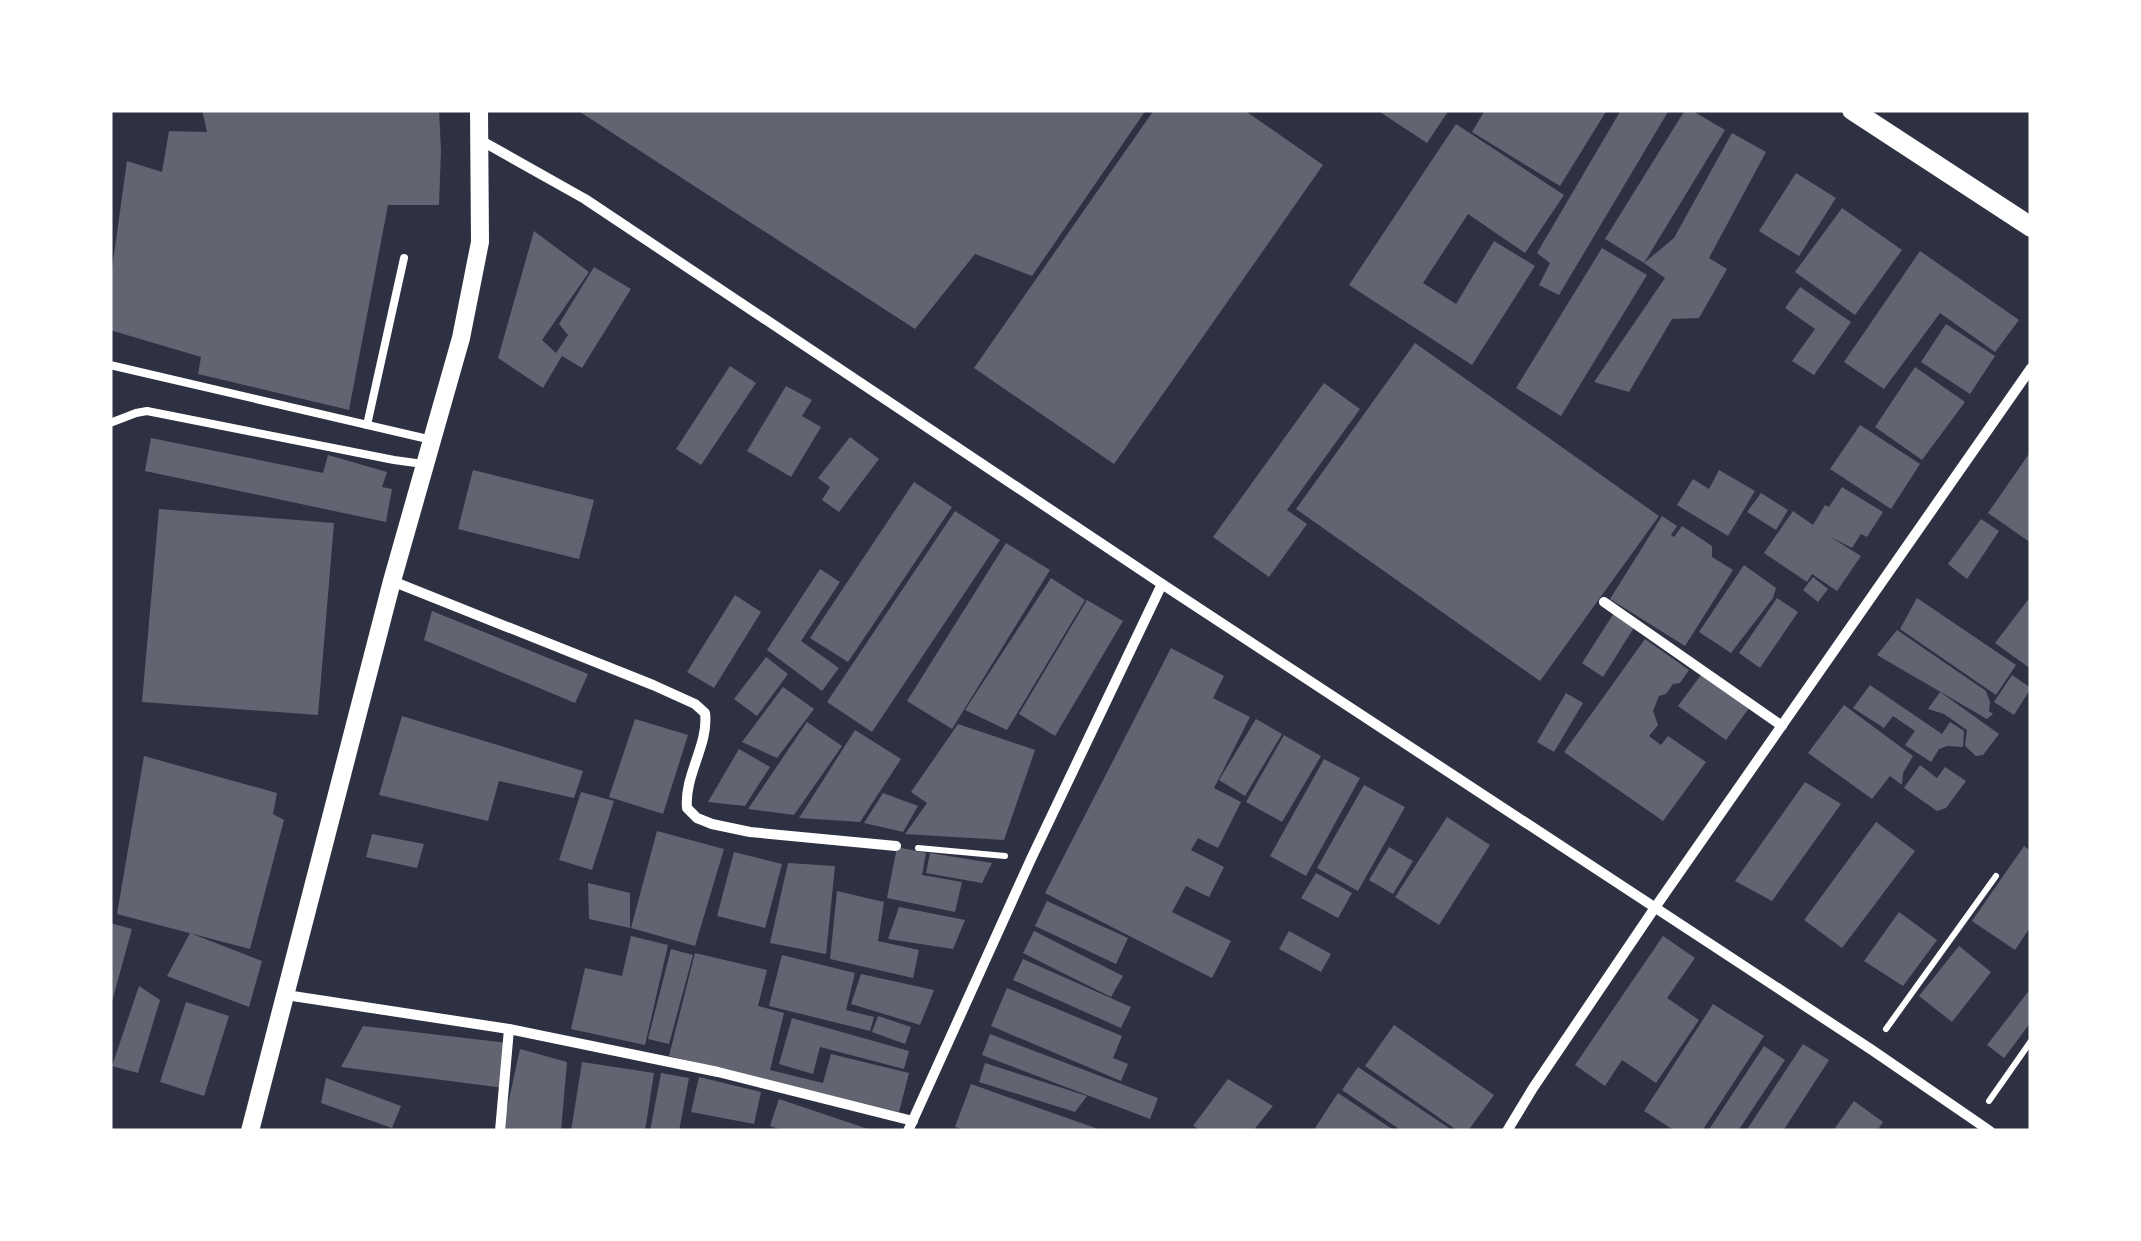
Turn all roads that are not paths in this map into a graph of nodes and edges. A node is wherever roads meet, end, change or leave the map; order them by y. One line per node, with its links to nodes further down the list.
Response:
1 (479, 110): 4 (street)
2 (1852, 110): 3 (main road)
3 (1877, 117): 5 (main road)
4 (479, 140): 11 (street); 14 (street)
5 (2031, 227)
6 (404, 258): 10 (lane)
7 (110, 365): 10 (lane)
8 (2031, 368): 16 (street)
9 (110, 423): 12 (lane)
10 (367, 425): 11 (lane)
11 (433, 440): 12 (street)
12 (426, 464): 13 (street)
13 (392, 582): 17 (street); 19 (street)
14 (1162, 584): 18 (street); 21 (street)
15 (1604, 602): 16 (street)
16 (1782, 726): 18 (street)
17 (896, 846)
18 (1654, 909): 24 (street); 25 (street)
19 (286, 995): 20 (street); 22 (street)
20 (509, 1029): 21 (street); 23 (street)
21 (911, 1126)
22 (250, 1131)
23 (500, 1131)
24 (1507, 1131)
25 (1990, 1131)

